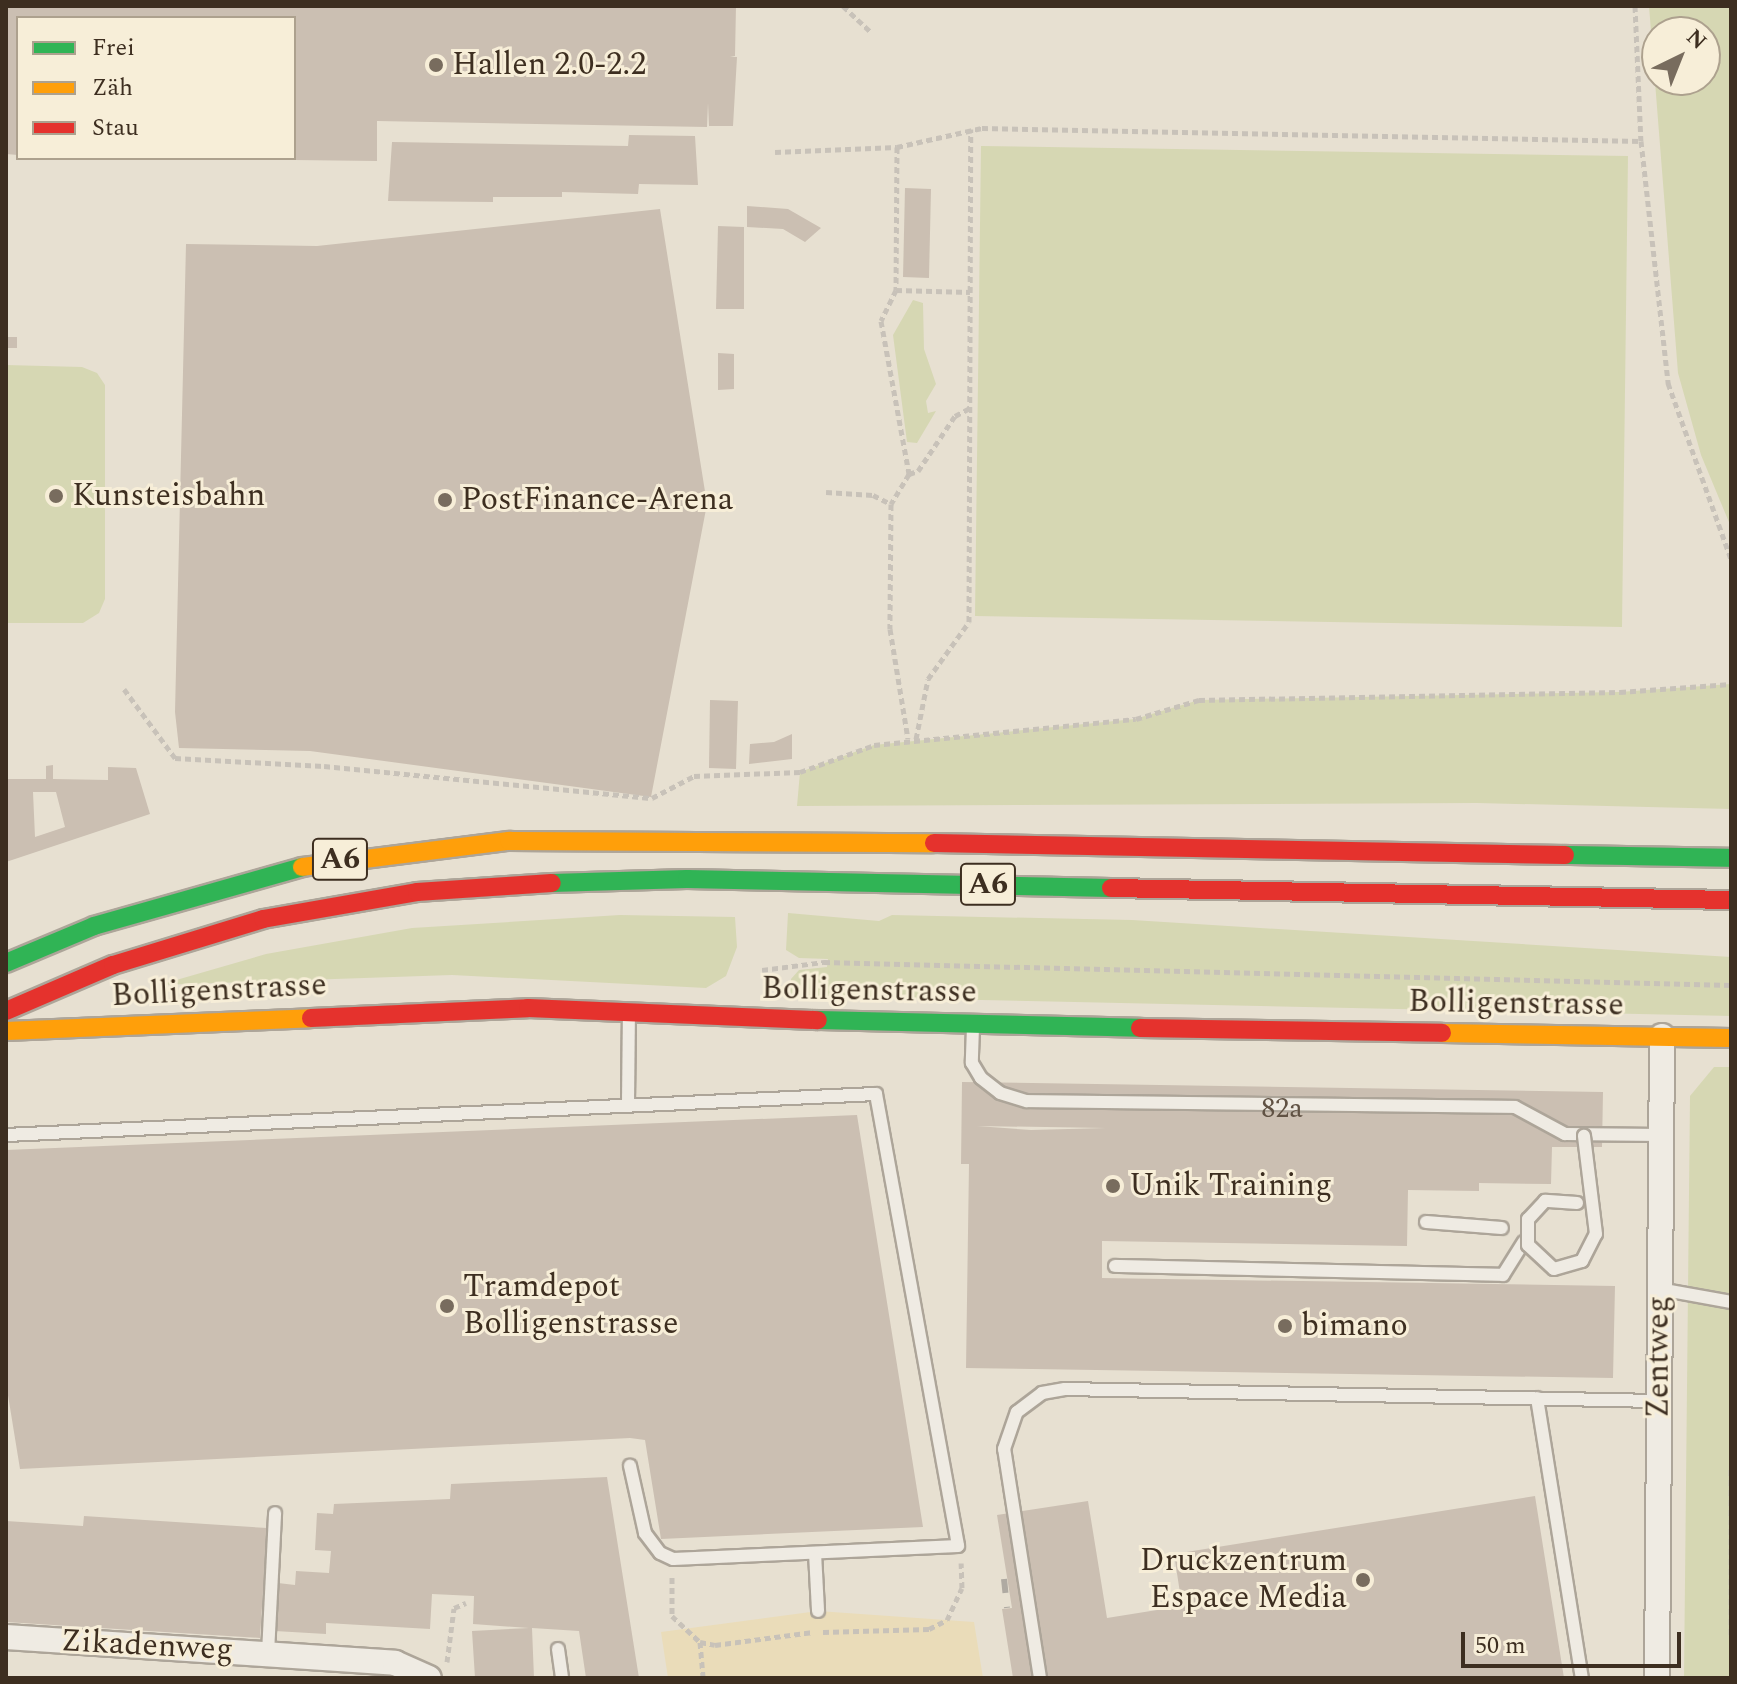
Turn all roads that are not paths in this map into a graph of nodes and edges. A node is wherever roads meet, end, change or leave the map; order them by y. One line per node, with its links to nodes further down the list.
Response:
1 (1731, 844): 2 (main road)
2 (1638, 856): 3 (main road, A6); 5 (main road, A6)
3 (1731, 858)
4 (1731, 900): 6 (main road, A6)
5 (6, 963)
6 (6, 1011)
7 (629, 1011): 8 (main road, Bolligenstrasse); 9 (main road, Bolligenstrasse); 12 (lane)
8 (973, 1023): 10 (main road, Bolligenstrasse); 15 (lane)
9 (6, 1031)
10 (1662, 1036): 11 (main road, Bolligenstrasse); 14 (street, Zentweg)
11 (1731, 1038)
12 (628, 1103): 13 (lane); 27 (lane)
13 (6, 1135)
14 (1661, 1135): 15 (lane); 21 (street, Zentweg)
15 (1584, 1136): 16 (lane, bridge)
16 (1577, 1203)
17 (1426, 1222): 18 (lane)
18 (1502, 1228)
19 (1524, 1242): 20 (lane)
20 (1115, 1266)
21 (1659, 1289): 22 (lane); 24 (street, Zentweg)
22 (1731, 1302)
23 (1537, 1398): 24 (lane); 34 (lane); 35 (lane)
24 (1659, 1401): 36 (street, Zentweg)
25 (630, 1466): 27 (lane)
26 (275, 1513): 31 (lane)
27 (815, 1553): 28 (lane)
28 (818, 1611)
29 (6, 1637): 31 (street, Zikadenweg)
30 (558, 1649): 33 (lane)
31 (268, 1653): 32 (street, Zikadenweg)
32 (437, 1677)
33 (562, 1678)
34 (1040, 1678)
35 (1582, 1678)
36 (1657, 1678)

